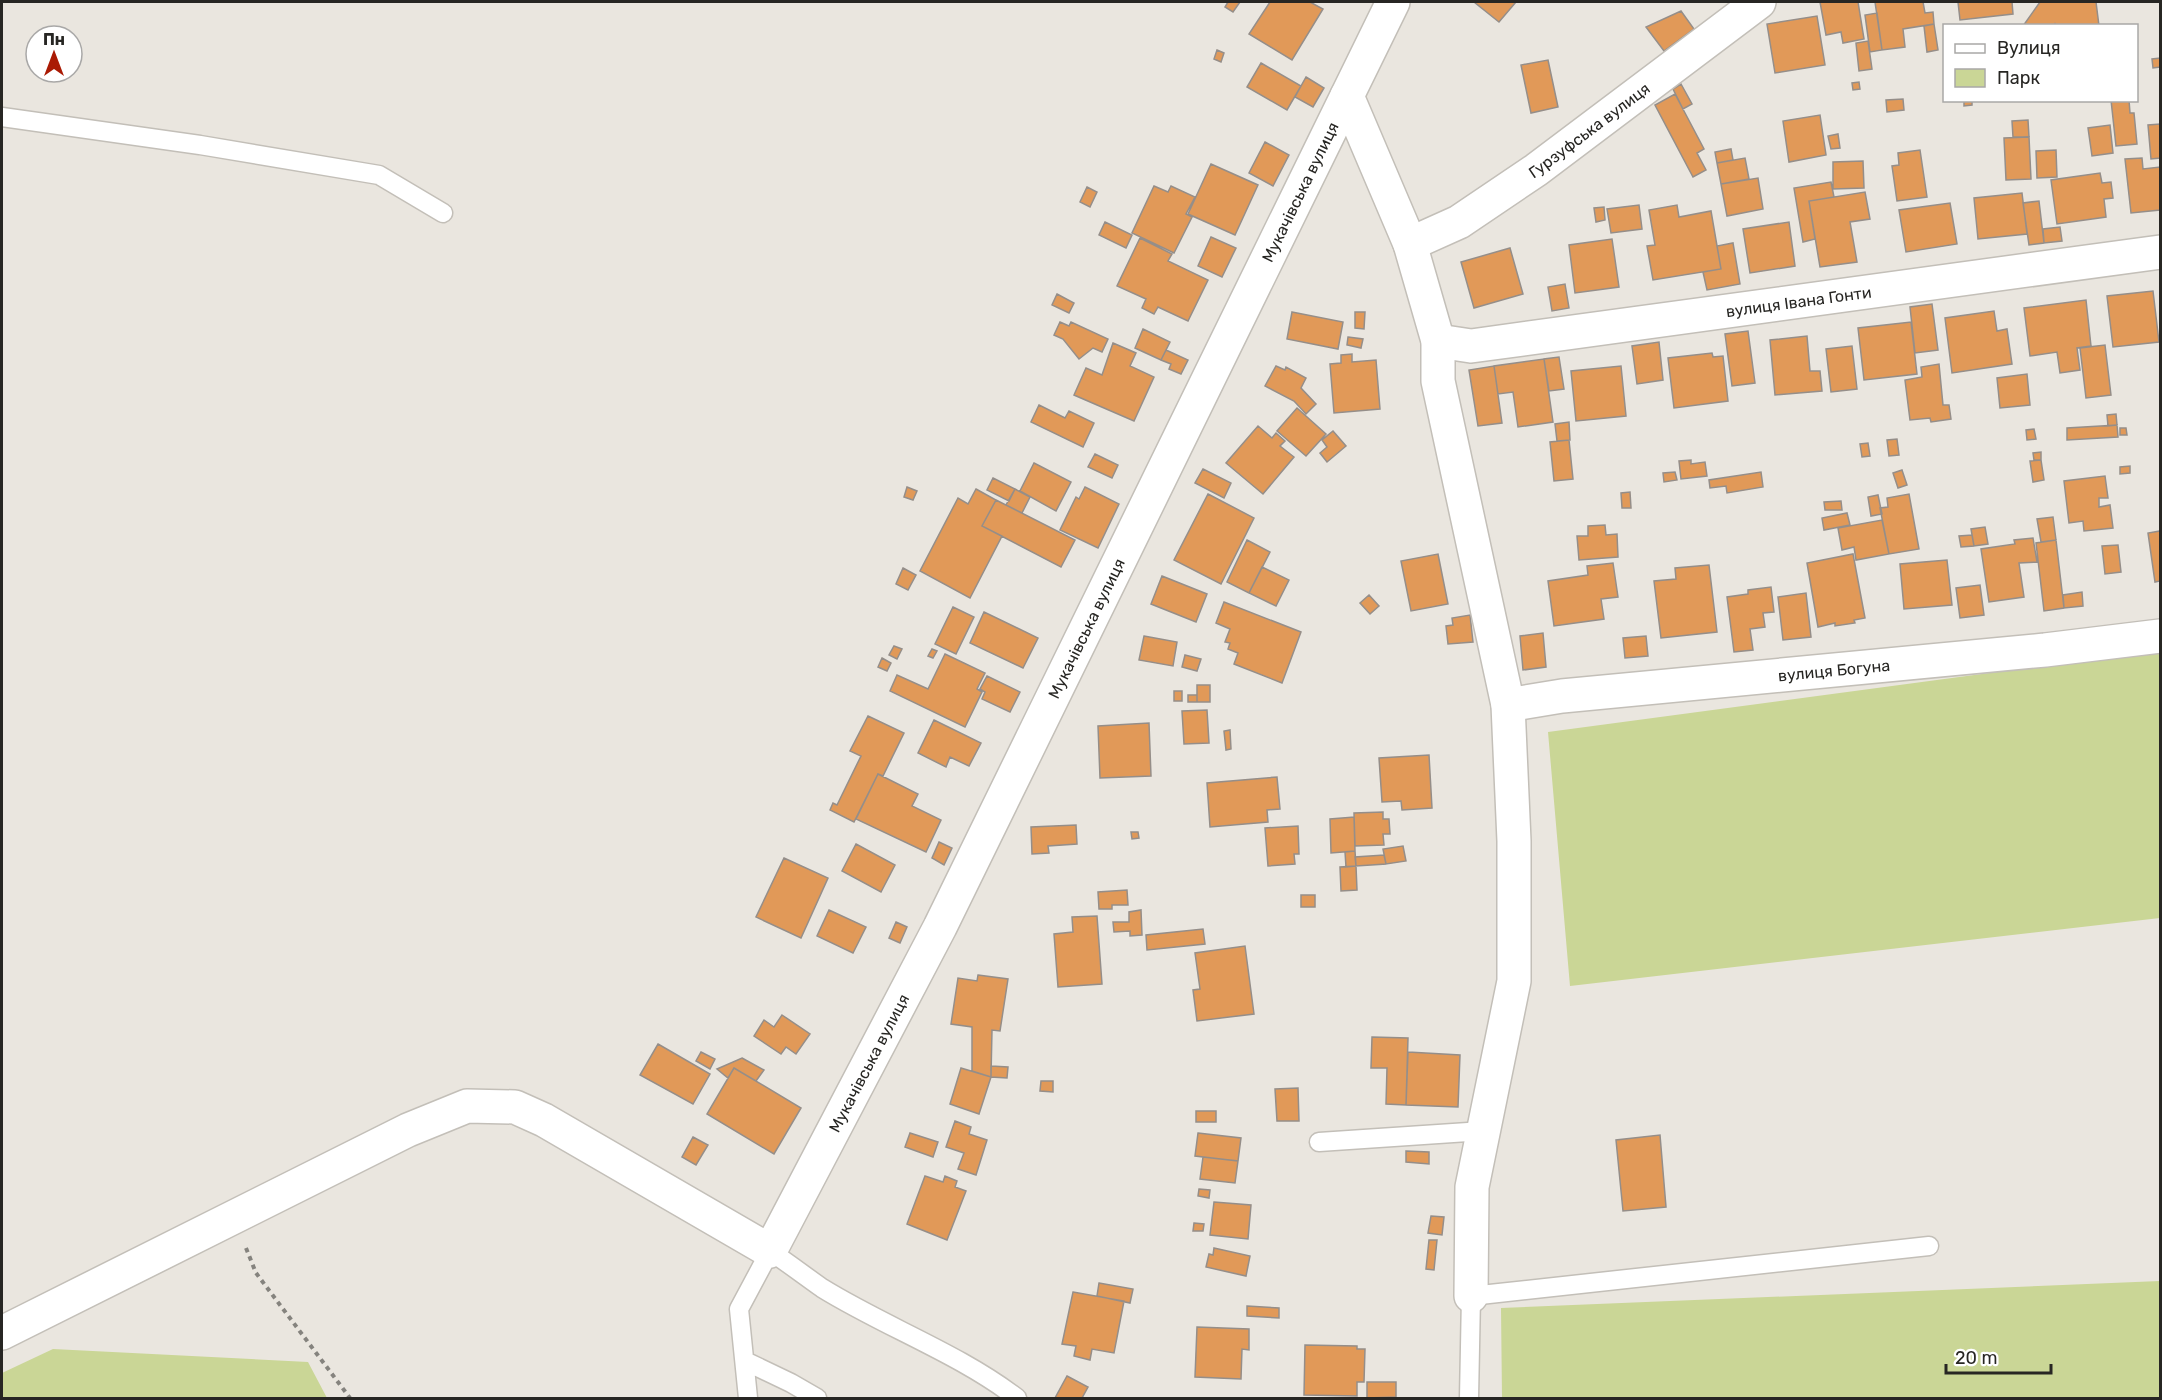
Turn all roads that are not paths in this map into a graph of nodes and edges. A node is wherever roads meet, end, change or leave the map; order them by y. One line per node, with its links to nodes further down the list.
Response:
1 (1393, 2): 3 (street, Мукачівська вулиця)
2 (1759, 2): 6 (street, Гурзуфська вулиця)
3 (1347, 96): 6 (street); 14 (street, Мукачівська вулиця)
4 (2, 117): 5 (lane)
5 (443, 213)
6 (1410, 244): 8 (street)
7 (2160, 252): 8 (street, вулиця Івана Гонти)
8 (1438, 341): 10 (street)
9 (2160, 636): 10 (street, вулиця Богуна)
10 (1508, 705): 11 (street)
11 (1483, 1131): 12 (lane); 15 (street)
12 (1318, 1143)
13 (1929, 1246): 15 (lane)
14 (770, 1251): 16 (street); 17 (lane); 20 (lane)
15 (1471, 1296): 21 (lane)
16 (2, 1333)
17 (745, 1361): 18 (lane); 19 (lane)
18 (748, 1398)
19 (817, 1398)
20 (1017, 1398)
21 (1469, 1398)

